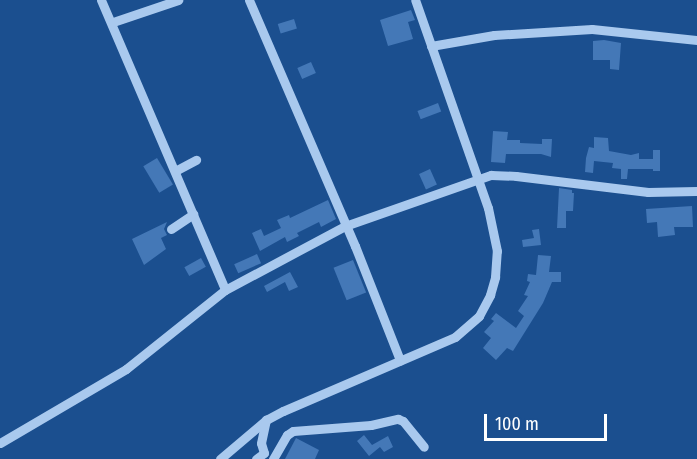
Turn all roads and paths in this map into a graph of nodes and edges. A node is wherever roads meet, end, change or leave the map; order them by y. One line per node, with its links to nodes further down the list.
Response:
1 (101, 0): 5 (street)
2 (178, 0): 5 (street)
3 (249, 0): 13 (street)
4 (415, 0): 7 (street)
5 (112, 22): 9 (street)
6 (697, 40): 7 (street)
7 (431, 46): 10 (street)
8 (196, 160): 9 (street)
9 (176, 171): 12 (street)
10 (479, 178): 11 (street); 13 (street); 16 (street)
11 (697, 191)
12 (193, 214): 14 (street); 15 (street)
13 (345, 226): 15 (street); 16 (street)
14 (171, 229)
15 (225, 290): 18 (street)
16 (400, 360): 17 (street)
17 (266, 420): 20 (street); 21 (street)
18 (0, 443)
19 (424, 447): 20 (street)
20 (265, 458)
21 (220, 459)

